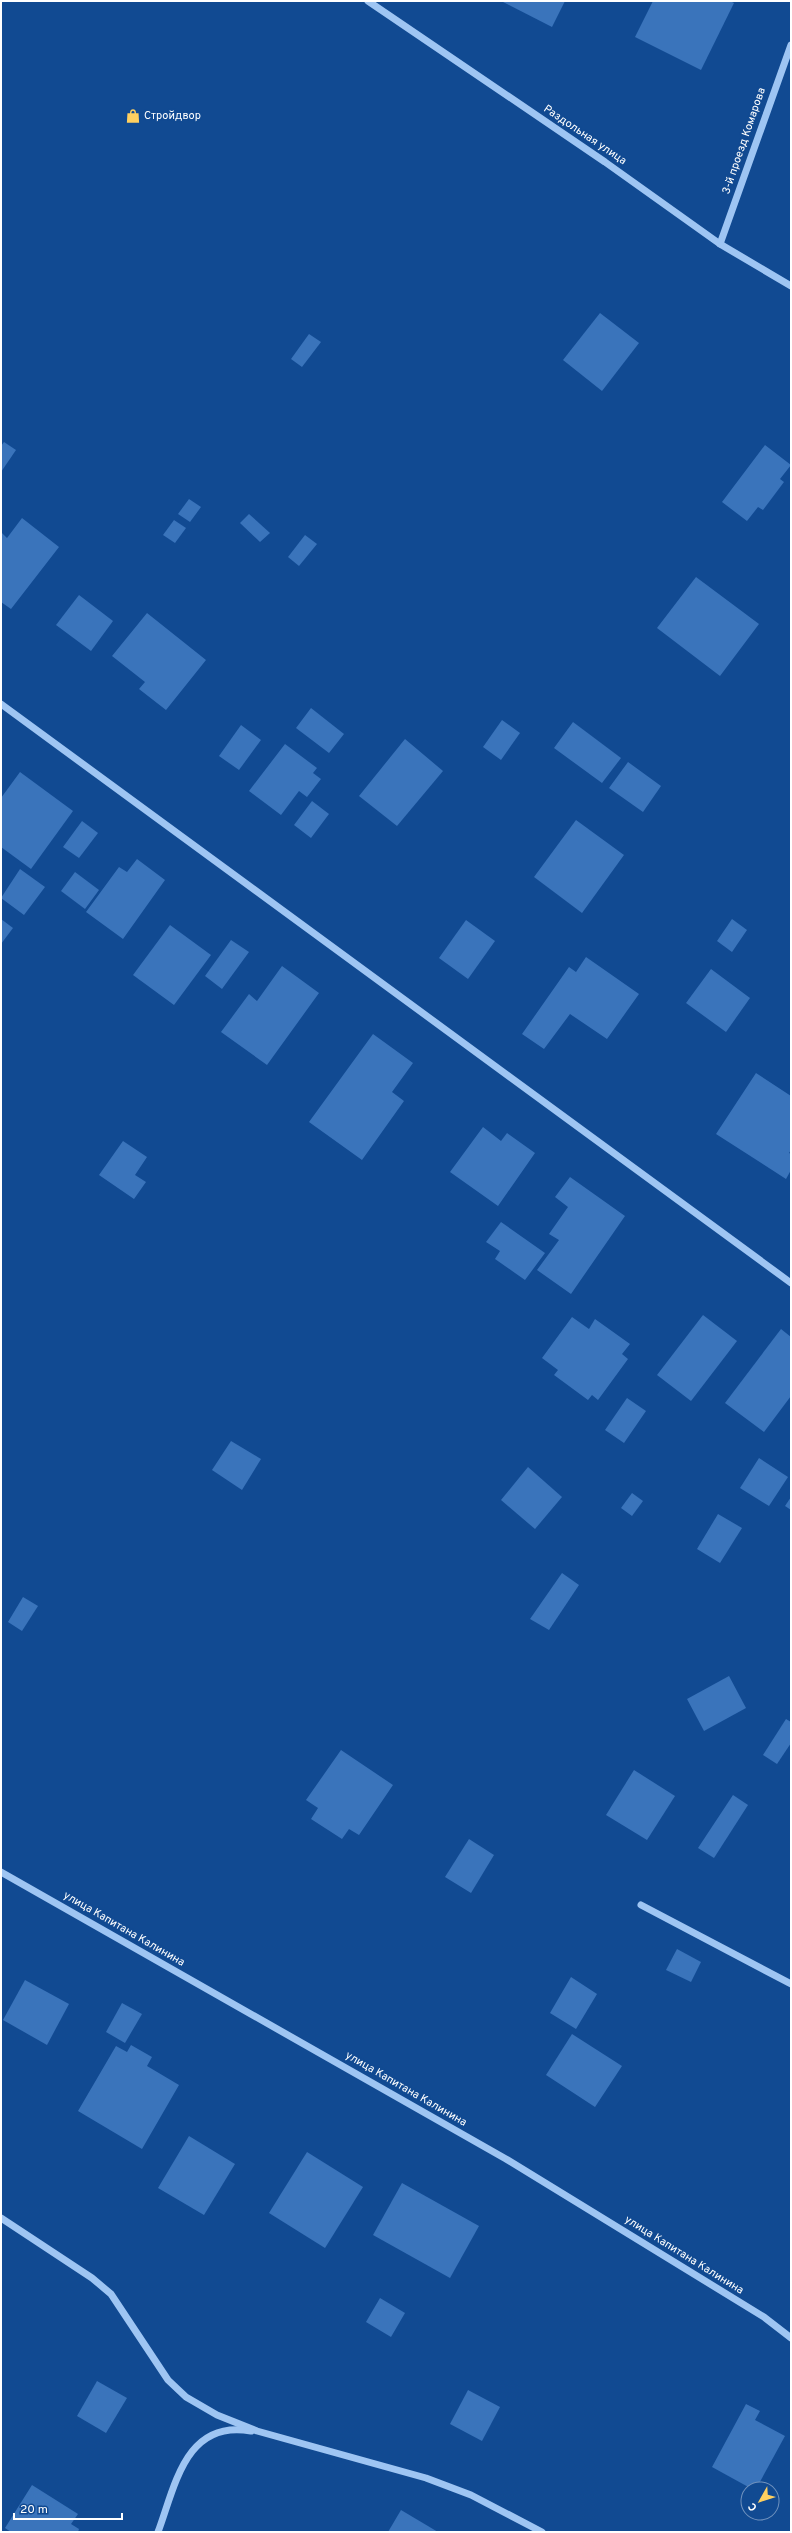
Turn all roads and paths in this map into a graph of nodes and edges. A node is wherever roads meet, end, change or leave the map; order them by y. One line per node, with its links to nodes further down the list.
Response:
1 (368, 1): 3 (street, Раздольная улица)
2 (791, 45): 3 (street, 3-й проезд Комарова)
3 (720, 244): 4 (street, Раздольная улица)
4 (791, 286)
5 (1, 704): 6 (street)
6 (791, 1283)
7 (1, 1872): 11 (street, улица Капитана Калинина)
8 (641, 1905): 9 (street)
9 (791, 1984)
10 (1, 2218): 12 (street)
11 (791, 2338)
12 (273, 2435): 13 (street); 14 (street)
13 (158, 2532)
14 (542, 2532)

